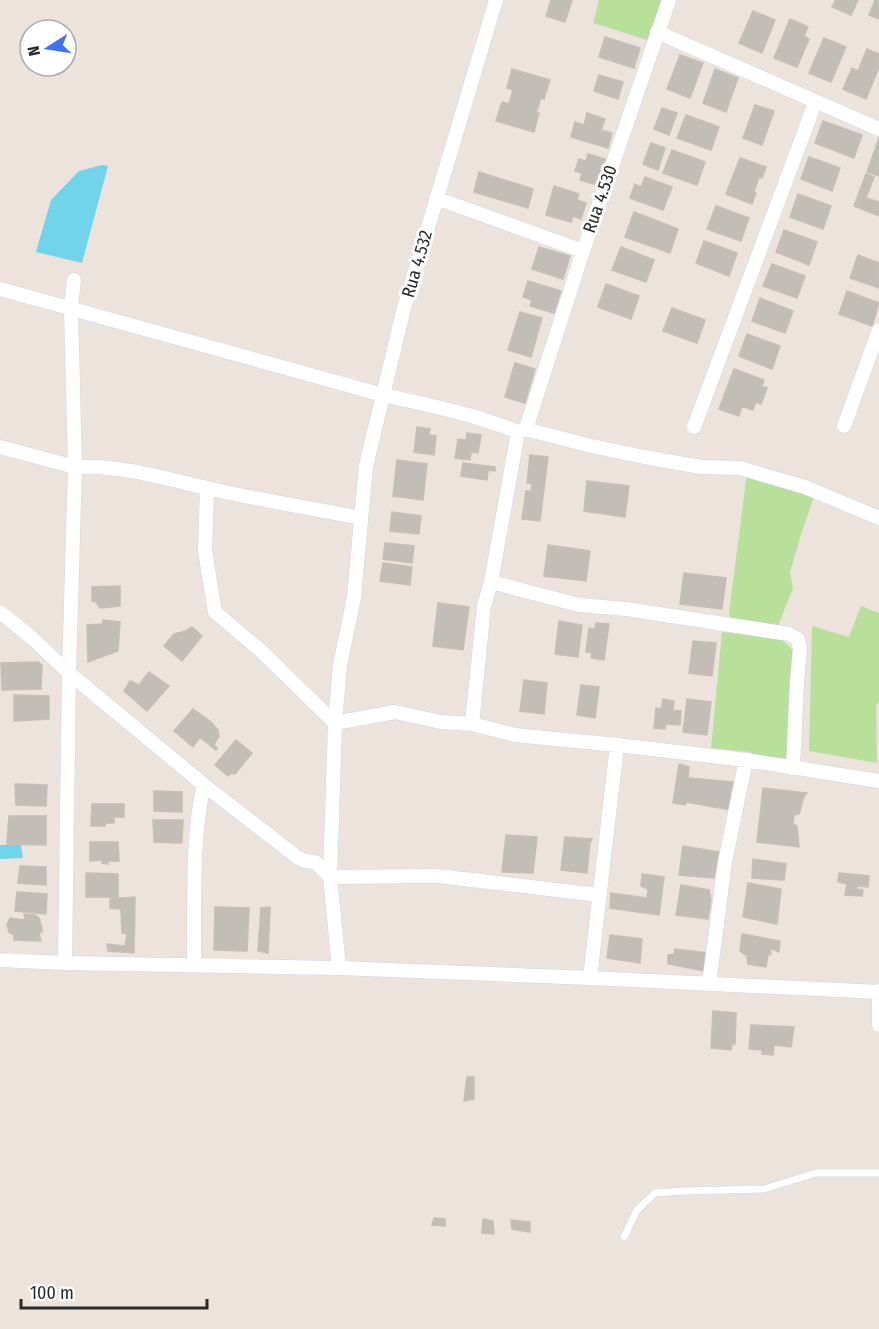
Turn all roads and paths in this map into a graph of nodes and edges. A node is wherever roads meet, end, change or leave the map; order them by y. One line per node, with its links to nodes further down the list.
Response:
1 (496, 0): 6 (street, Rua 4.532)
2 (669, 0): 3 (street, Rua 4.530)
3 (657, 32): 4 (street); 7 (street, Rua 4.530)
4 (815, 103): 5 (street); 14 (street)
5 (879, 129)
6 (436, 198): 7 (street); 12 (street, Rua 4.532)
7 (583, 251): 15 (street, Rua 4.530)
8 (74, 280): 10 (street)
9 (0, 289): 10 (street)
10 (71, 307): 12 (street); 17 (street)
11 (879, 330): 13 (street)
12 (383, 395): 15 (street); 19 (street, Rua 4.532)
13 (844, 426)
14 (694, 427)
15 (522, 431): 20 (street); 21 (street, Rua 4.530)
16 (0, 447): 17 (street)
17 (75, 466): 18 (street); 23 (street)
18 (207, 488): 19 (street); 24 (street)
19 (361, 518): 24 (street, Rua 4.532)
20 (879, 518)
21 (491, 582): 25 (street, Rua 4.530); 28 (street)
22 (0, 612): 23 (street)
23 (69, 674): 30 (street); 34 (street)
24 (335, 723): 25 (street); 31 (street, Rua 4.532)
25 (472, 724): 26 (street)
26 (617, 745): 27 (street); 32 (street)
27 (746, 760): 28 (street); 38 (street)
28 (793, 768): 29 (street)
29 (878, 776)
30 (204, 785): 31 (street); 35 (street)
31 (330, 877): 32 (street); 36 (street, Rua 4.532)
32 (599, 895): 37 (street)
33 (0, 960): 34 (street)
34 (65, 963): 35 (street)
35 (194, 964): 36 (street)
36 (339, 968): 37 (street)
37 (590, 978): 38 (street)
38 (709, 984): 39 (street)
39 (879, 992): 40 (street)
40 (879, 1025)
41 (879, 1173): 42 (lane)
42 (624, 1237)

